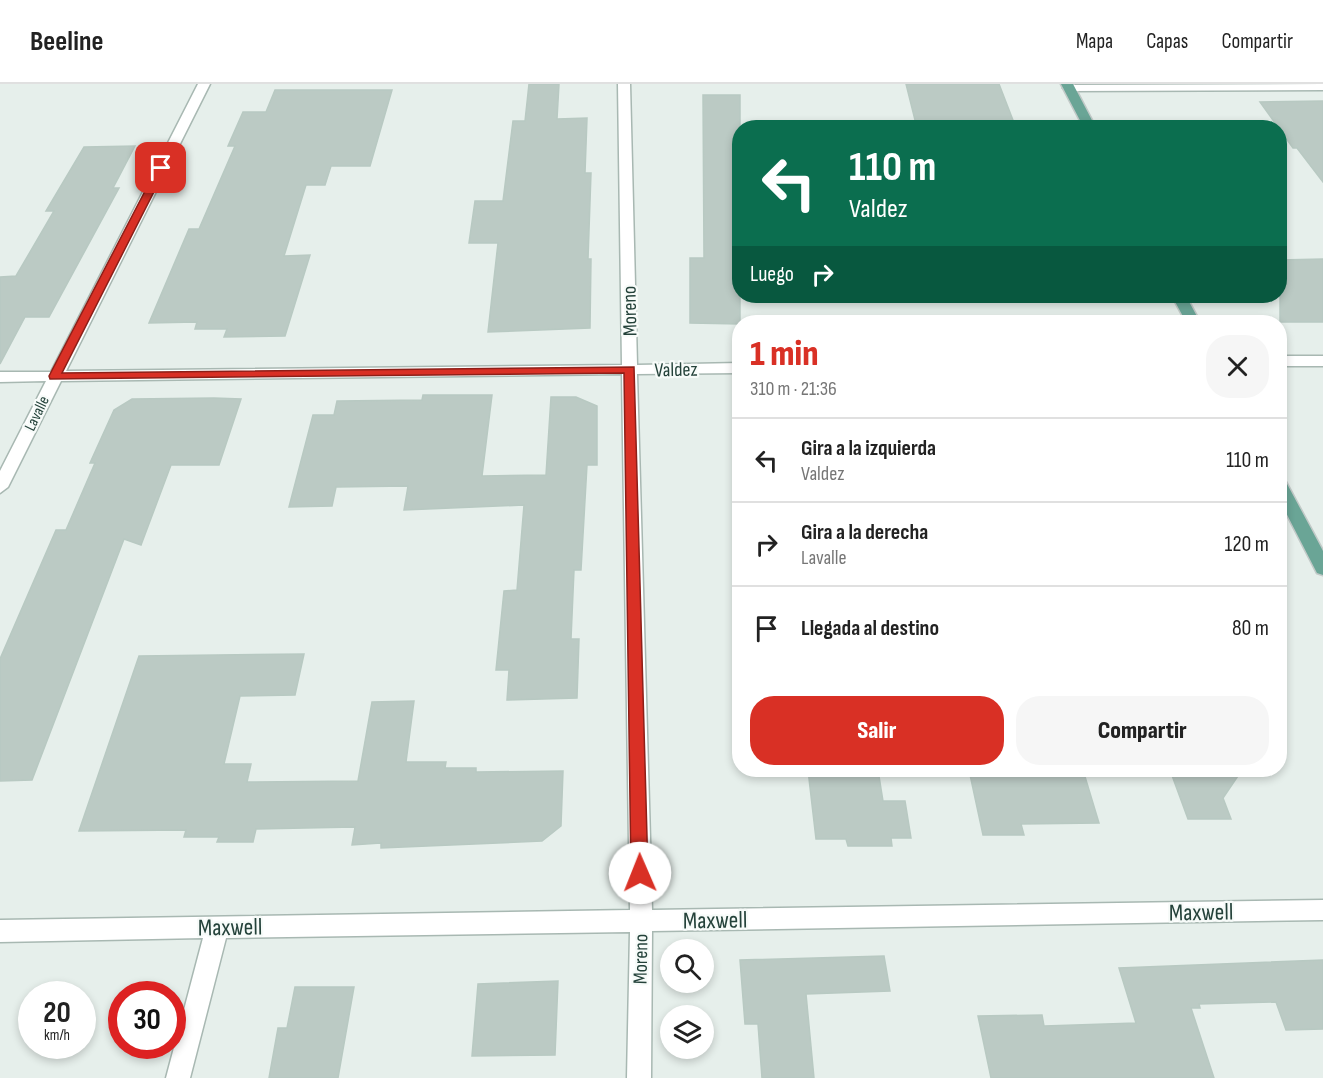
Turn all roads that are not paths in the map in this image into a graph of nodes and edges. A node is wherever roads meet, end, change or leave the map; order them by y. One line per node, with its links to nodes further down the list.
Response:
1 (204, 84): 10 (street, Lavalle)
2 (624, 84): 9 (street, Moreno)
3 (1068, 86): 4 (street); 5 (main road)
4 (1323, 87)
5 (1086, 120)
6 (1323, 360): 7 (street)
7 (1287, 361)
8 (732, 368): 9 (street, Valdez)
9 (630, 369): 10 (street, Valdez); 16 (street, Moreno)
10 (54, 376): 11 (street, Valdez); 12 (street, Lavalle)
11 (0, 377)
12 (0, 487)
13 (1287, 499): 14 (main road)
14 (1323, 568)
15 (1323, 910): 16 (street, Maxwell)
16 (641, 921): 17 (street, Maxwell); 20 (street, Moreno)
17 (217, 928): 18 (street, Maxwell); 19 (street)
18 (0, 931)
19 (178, 1078)
20 (639, 1078)

